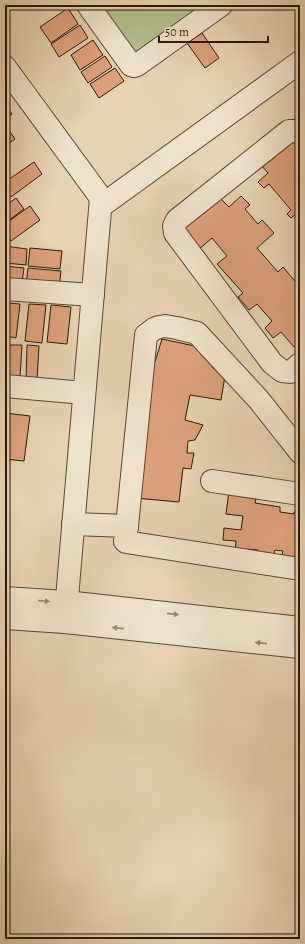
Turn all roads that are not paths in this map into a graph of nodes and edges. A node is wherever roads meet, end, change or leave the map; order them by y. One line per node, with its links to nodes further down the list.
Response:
1 (88, 5): 2 (street)
2 (221, 5)
3 (297, 70): 6 (street)
4 (6, 71): 6 (street)
5 (300, 133): 9 (street)
6 (101, 206): 8 (street)
7 (5, 289): 8 (street)
8 (93, 295): 11 (street)
9 (300, 364)
10 (5, 386): 11 (street)
11 (84, 392): 15 (street)
12 (300, 452): 16 (street)
13 (212, 481): 14 (street)
14 (300, 494)
15 (73, 524): 16 (street); 19 (street)
16 (127, 526): 17 (street)
17 (300, 569)
18 (5, 598): 19 (street, one-way to 19)
19 (66, 612): 20 (street); 21 (street, one-way to 21); 22 (street, one-way to 19)
20 (5, 618)
21 (300, 628)
22 (300, 648)

